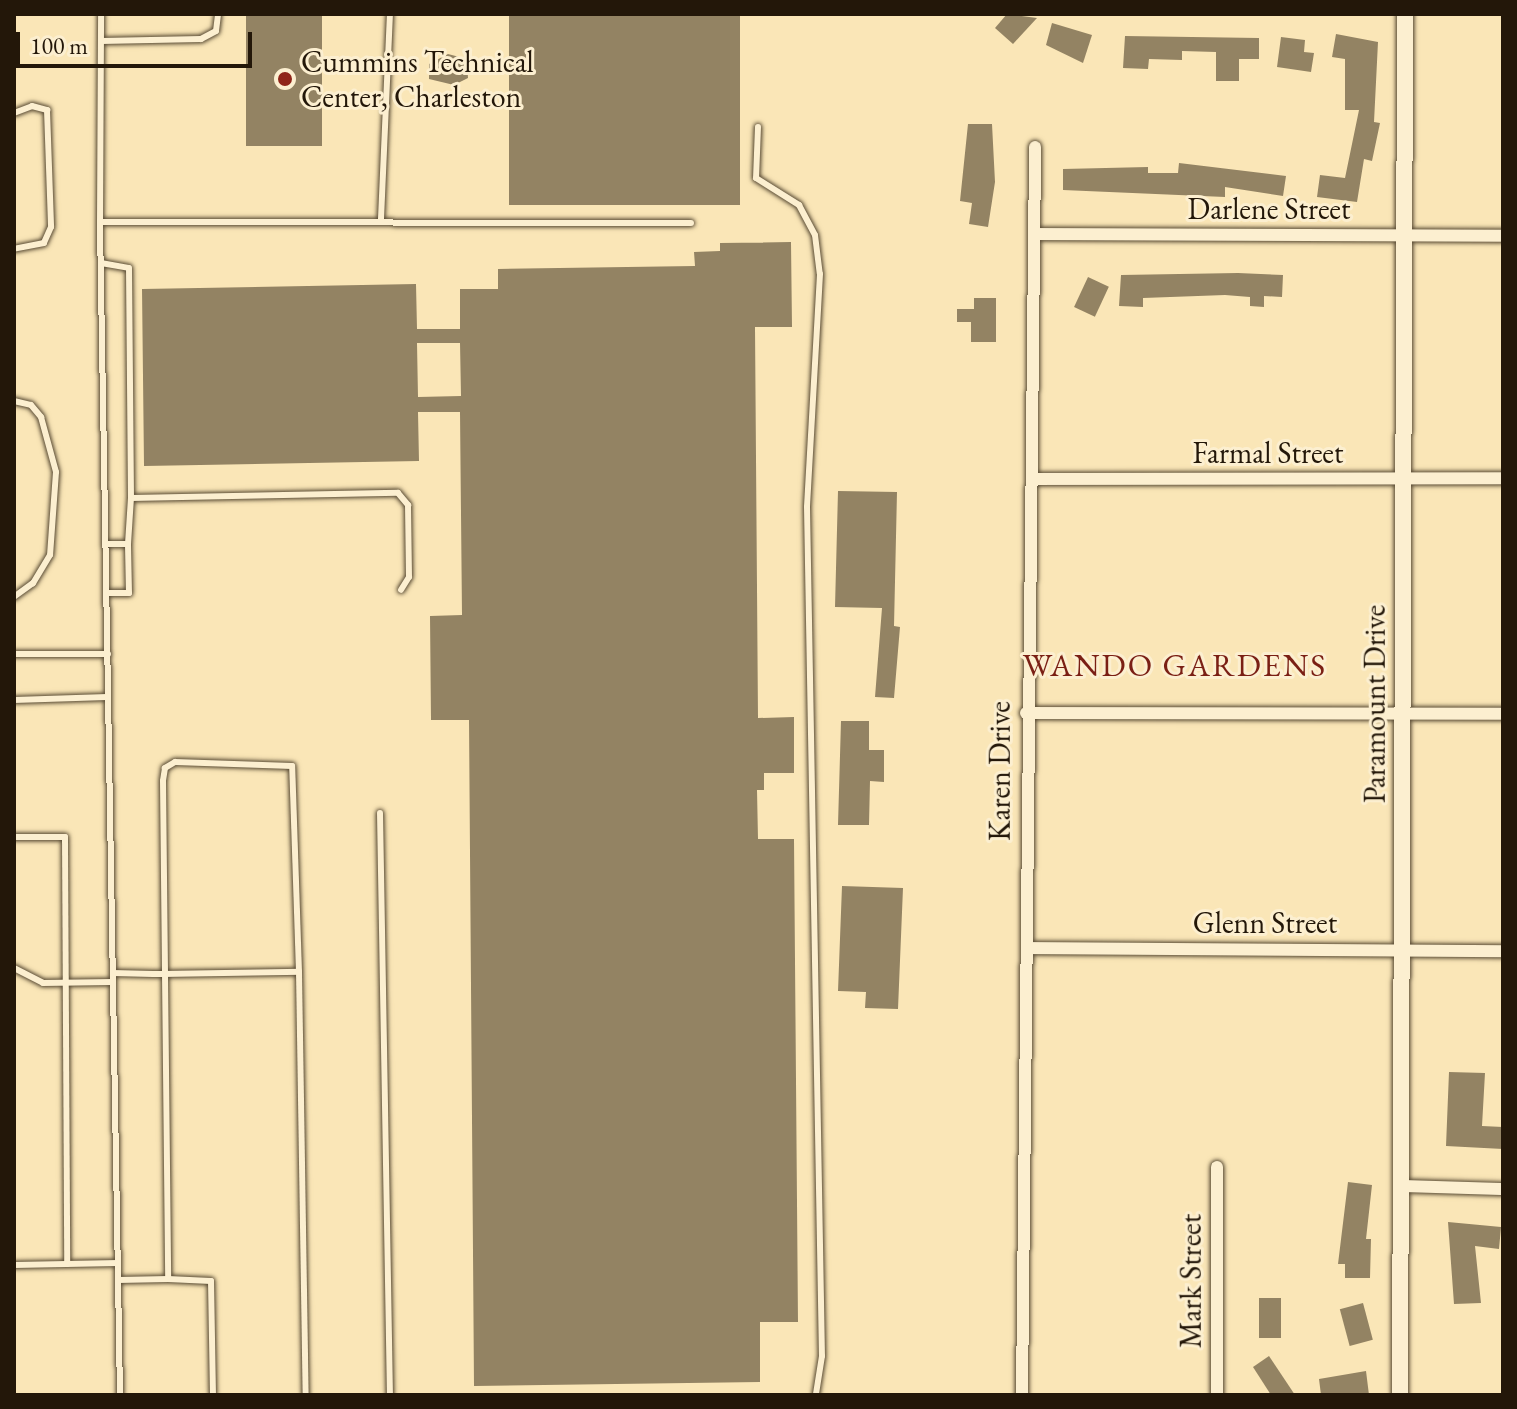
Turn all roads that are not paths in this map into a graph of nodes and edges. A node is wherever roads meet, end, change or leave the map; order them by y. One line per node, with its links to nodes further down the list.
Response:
1 (101, 14): 5 (lane)
2 (218, 14): 5 (lane)
3 (390, 14): 9 (lane)
4 (1405, 14): 13 (street, Paramount Drive)
5 (101, 41): 10 (lane)
6 (14, 113): 15 (lane)
7 (758, 127): 57 (lane)
8 (1035, 147): 12 (street, Karen Drive)
9 (381, 219): 10 (lane); 11 (lane)
10 (100, 222): 16 (lane)
11 (691, 223)
12 (1035, 234): 13 (street, Darlene Street); 20 (street, Karen Drive)
13 (1405, 236): 14 (street, Darlene Street); 18 (street, Paramount Drive)
14 (1503, 236)
15 (14, 249)
16 (101, 263): 21 (lane); 22 (lane)
17 (14, 401): 26 (lane)
18 (1403, 478): 19 (street, Farmal Street); 20 (street, Farmal Street); 32 (street, Paramount Drive)
19 (1503, 478)
20 (1033, 479): 31 (street, Karen Drive)
21 (131, 498): 23 (lane); 24 (lane)
22 (106, 544): 23 (lane); 25 (lane)
23 (128, 544): 25 (lane)
24 (401, 590)
25 (107, 593): 28 (lane)
26 (14, 597)
27 (14, 654): 28 (lane)
28 (108, 654): 29 (lane)
29 (107, 697): 30 (lane); 41 (lane)
30 (14, 700)
31 (1026, 713): 32 (street); 36 (street, Karen Drive)
32 (1403, 714): 33 (street); 37 (street, Paramount Drive)
33 (1503, 714)
34 (380, 813): 56 (lane)
35 (14, 837): 44 (lane)
36 (1027, 948): 37 (street, Glenn Street); 58 (street, Karen Drive)
37 (1402, 950): 38 (street, Glenn Street); 46 (street, Paramount Drive)
38 (1503, 951)
39 (14, 968): 44 (lane)
40 (299, 972): 42 (lane); 42 (lane); 55 (lane)
41 (113, 973): 42 (lane); 43 (lane)
42 (165, 974): 51 (lane)
43 (112, 982): 44 (lane); 48 (lane)
44 (65, 984): 49 (lane)
45 (1217, 1167): 59 (street, Mark Street)
46 (1401, 1186): 47 (street); 60 (street, Paramount Drive)
47 (1503, 1189)
48 (118, 1263): 49 (lane); 52 (lane)
49 (67, 1264): 50 (lane)
50 (14, 1265)
51 (168, 1279): 52 (lane); 54 (lane)
52 (118, 1280): 53 (lane)
53 (120, 1395)
54 (213, 1395)
55 (306, 1395)
56 (390, 1395)
57 (816, 1395)
58 (1022, 1395)
59 (1217, 1395)
60 (1400, 1395)

